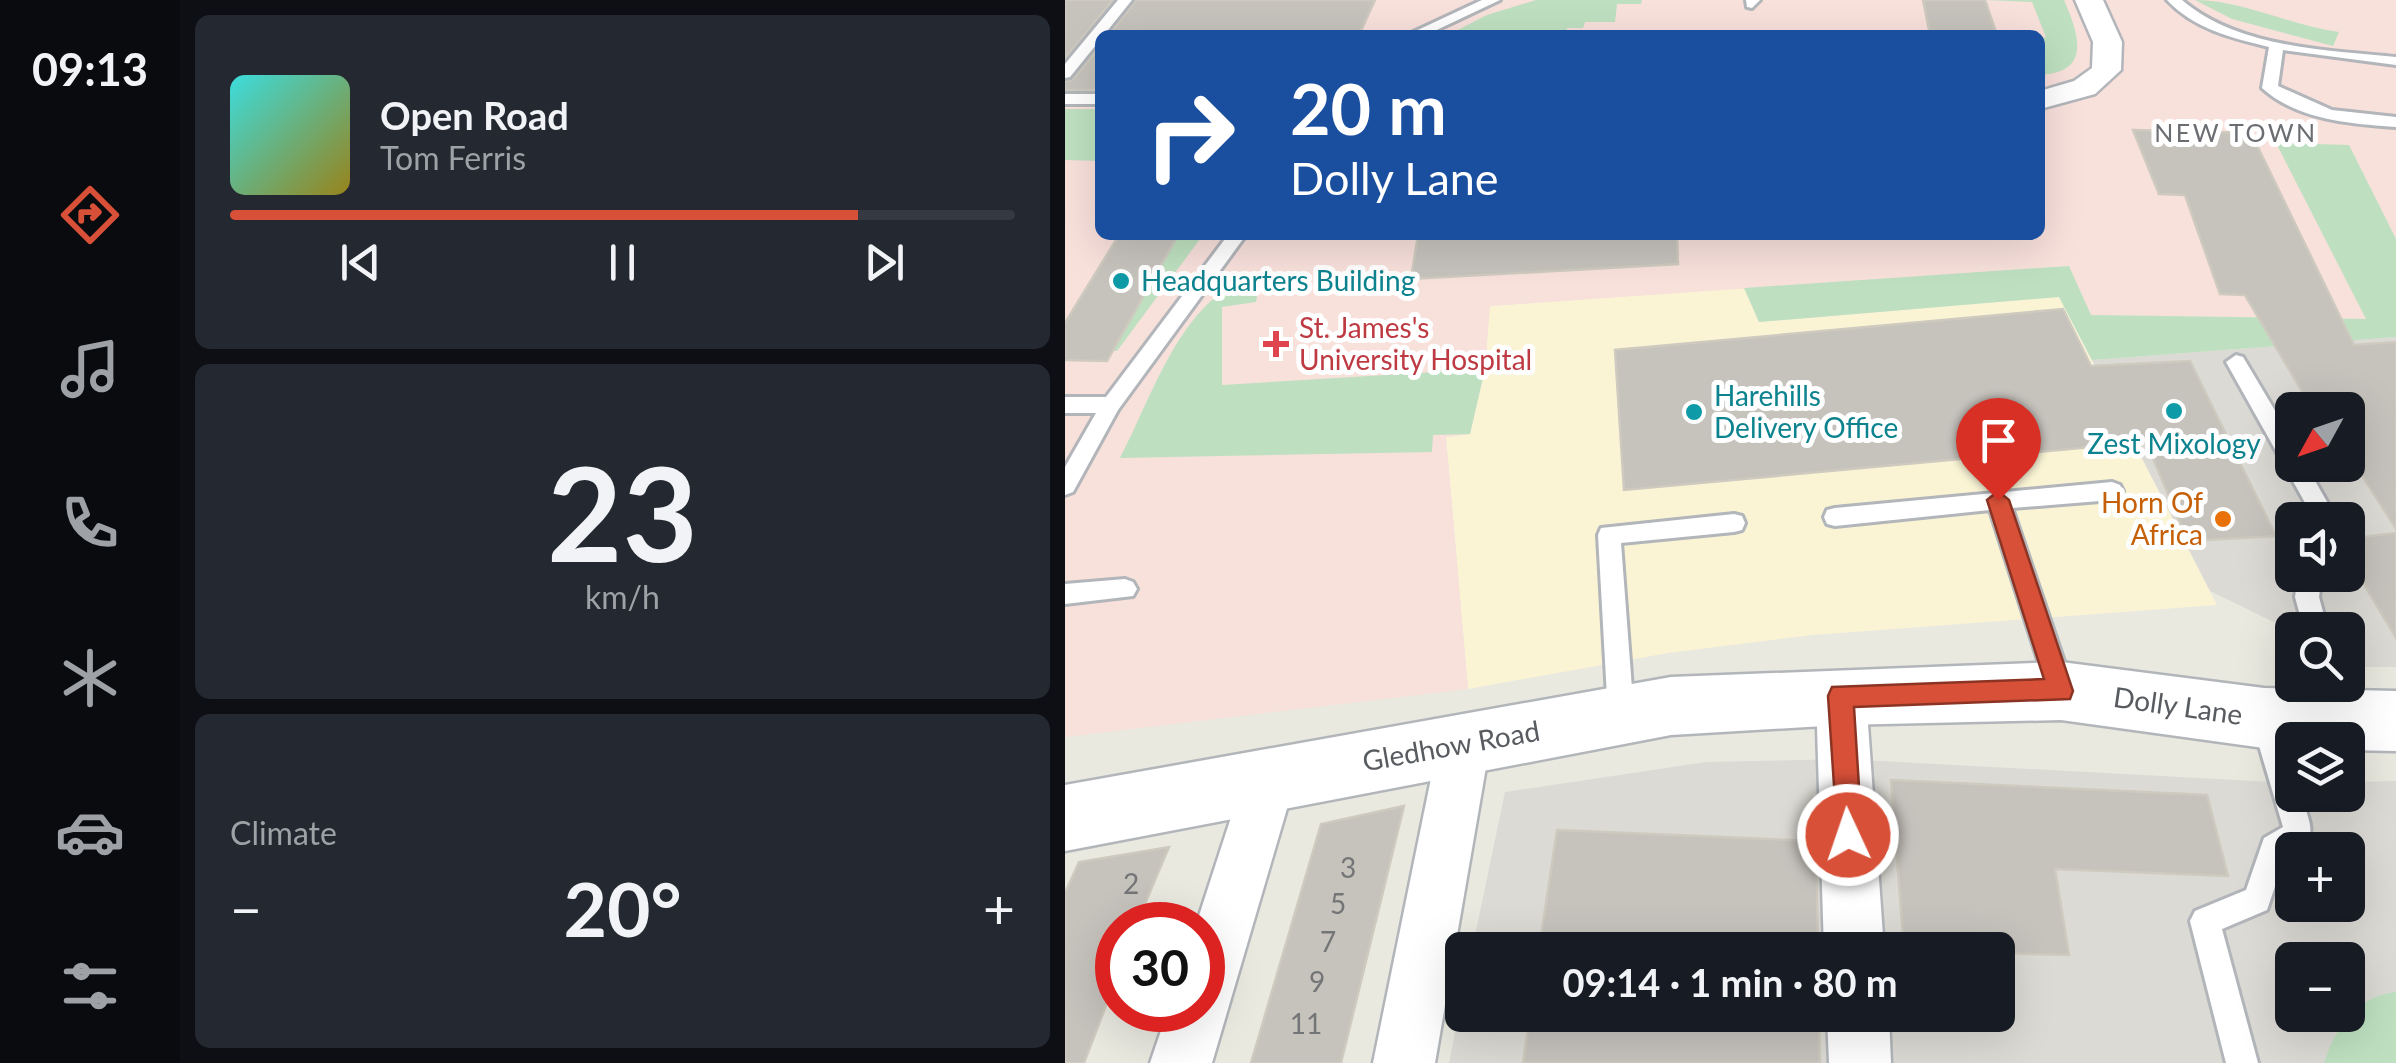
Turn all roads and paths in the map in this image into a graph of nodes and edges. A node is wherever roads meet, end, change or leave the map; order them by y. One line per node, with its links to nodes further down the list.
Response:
1 (1125, 0): 5 (lane)
2 (1493, 0): 6 (lane)
3 (2089, 0): 13 (street)
4 (2174, 0): 8 (lane)
5 (1101, 30)
6 (1425, 30)
7 (1095, 37): 10 (lane)
8 (2275, 46): 9 (lane); 14 (lane)
9 (2396, 61)
10 (1065, 74)
11 (1065, 99): 12 (lane)
12 (1095, 99)
13 (2045, 99)
14 (2396, 122)
15 (1233, 240): 18 (lane)
16 (2236, 362): 19 (lane)
17 (1065, 405): 18 (lane)
18 (1111, 405): 20 (lane)
19 (2275, 431)
20 (1065, 486)
21 (2112, 491): 22 (lane)
22 (1998, 500): 23 (lane); 27 (lane)
23 (1835, 517)
24 (1733, 522): 30 (lane)
25 (1125, 589): 26 (lane)
26 (1065, 594)
27 (2061, 691): 28 (street, Dolly Lane); 31 (street, Dolly Lane)
28 (1841, 696): 30 (street, Gledhow Road); 36 (street)
29 (2359, 708): 31 (street, Dolly Lane)
30 (1621, 715): 32 (street, Gledhow Road)
31 (2264, 718): 42 (lane)
32 (1464, 744): 33 (street, Gledhow Road); 40 (street)
33 (1269, 778): 34 (street, Gledhow Road); 35 (street)
34 (1065, 818)
35 (1225, 925)
36 (1853, 932)
37 (1192, 1032): 39 (street)
38 (1858, 1032): 41 (street)
39 (1181, 1063)
40 (1404, 1063)
41 (1860, 1063)
42 (2242, 1063)

